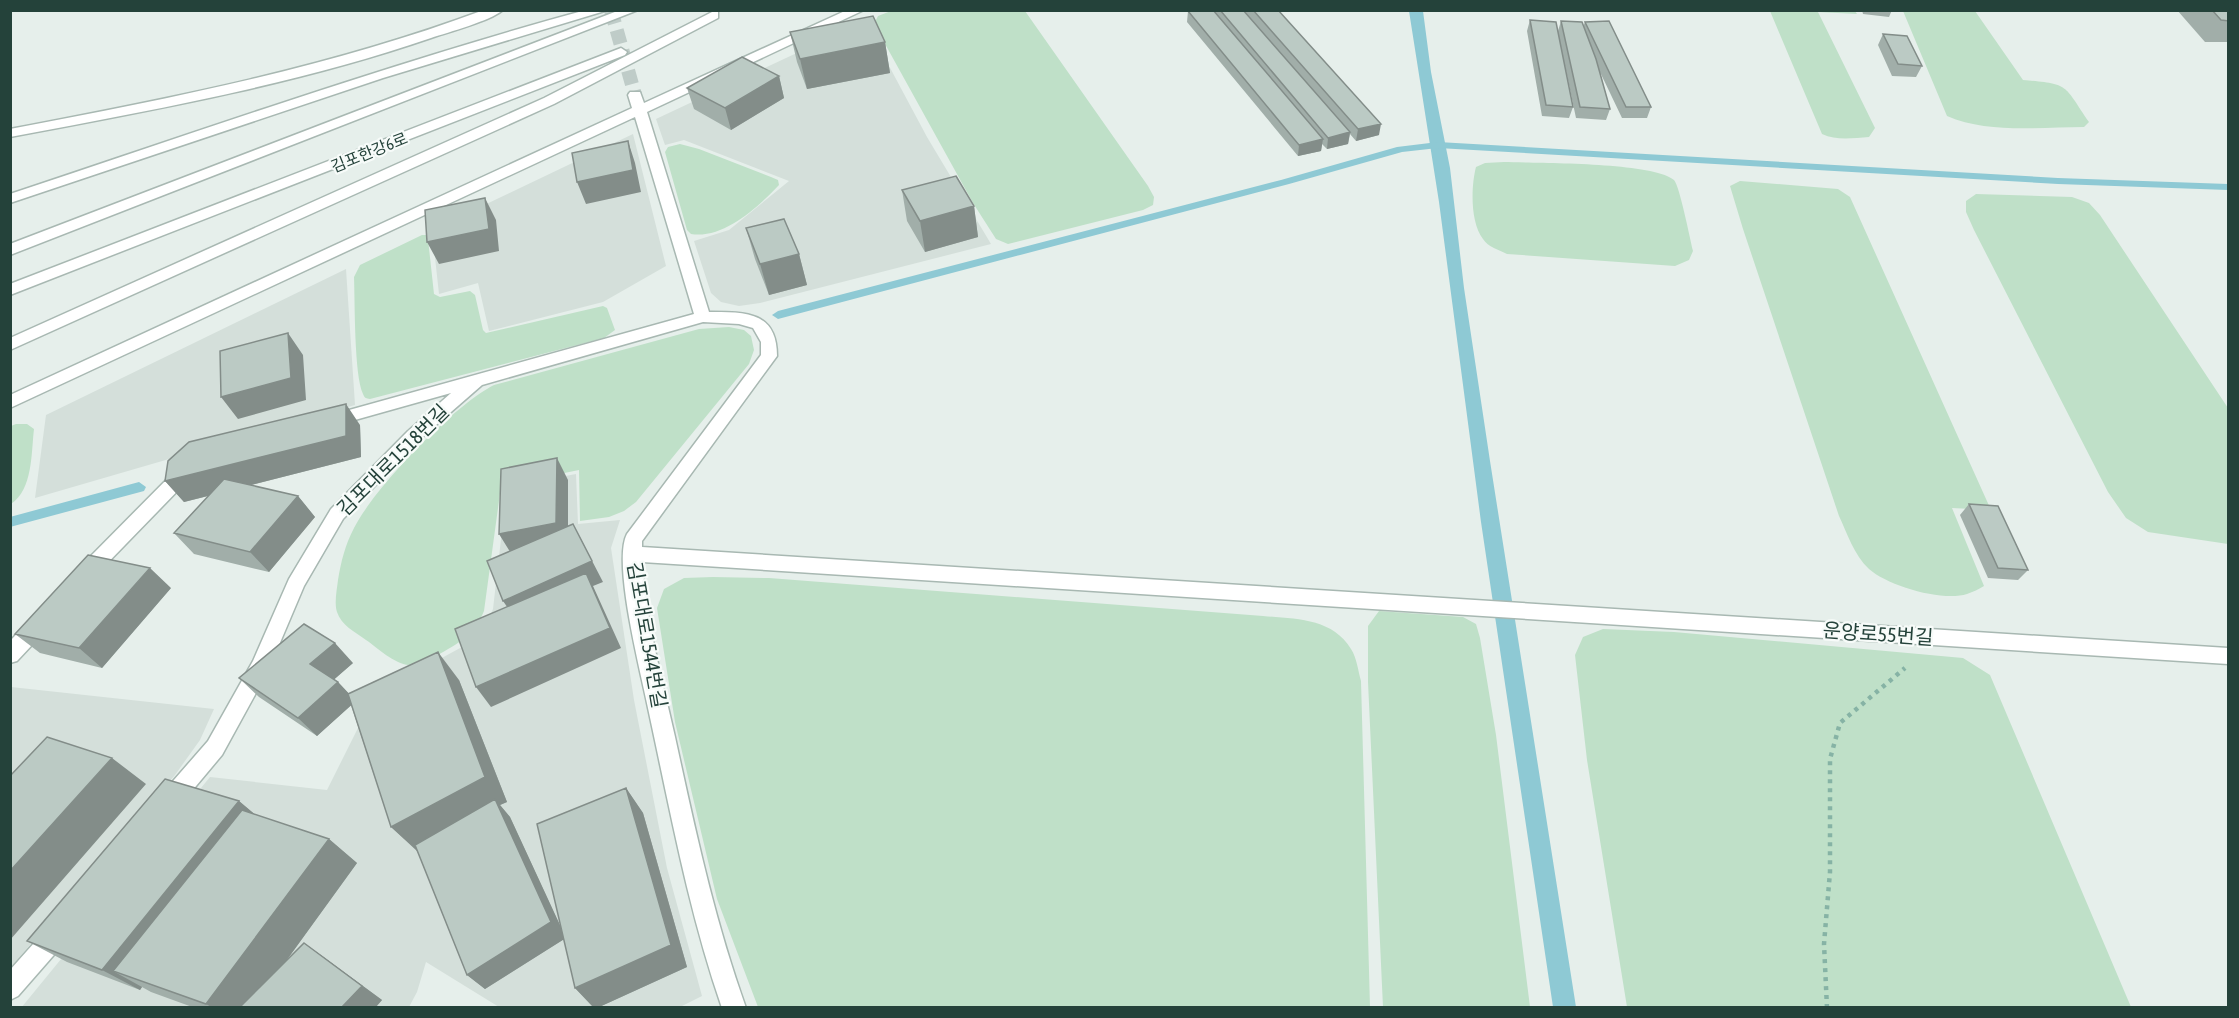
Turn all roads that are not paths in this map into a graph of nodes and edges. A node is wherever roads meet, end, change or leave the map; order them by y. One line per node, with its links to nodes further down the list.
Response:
1 (497, 10): 8 (street)
2 (602, 10): 9 (street)
3 (632, 10): 10 (street, 김포한강6로)
4 (858, 10): 7 (street)
5 (720, 13): 11 (street, 김포한강6로); 13 (street)
6 (635, 95): 7 (street)
7 (640, 112): 12 (street); 15 (street)
8 (10, 133)
9 (10, 199)
10 (10, 250)
11 (10, 290)
12 (703, 317): 14 (street, 김포대로1544번길); 18 (street, 김포대로1544번길)
13 (10, 345)
14 (478, 379): 16 (street, 김포대로1544번길); 23 (street, 김포대로1518번길)
15 (10, 402)
16 (310, 427)
17 (200, 461): 19 (street)
18 (632, 554): 22 (street, 운양로55번길); 26 (street, 김포대로1544번길)
19 (72, 587)
20 (49, 613): 21 (street)
21 (10, 655)
22 (2229, 656)
23 (154, 819)
24 (71, 917): 25 (street)
25 (10, 988)
26 (734, 1008)

